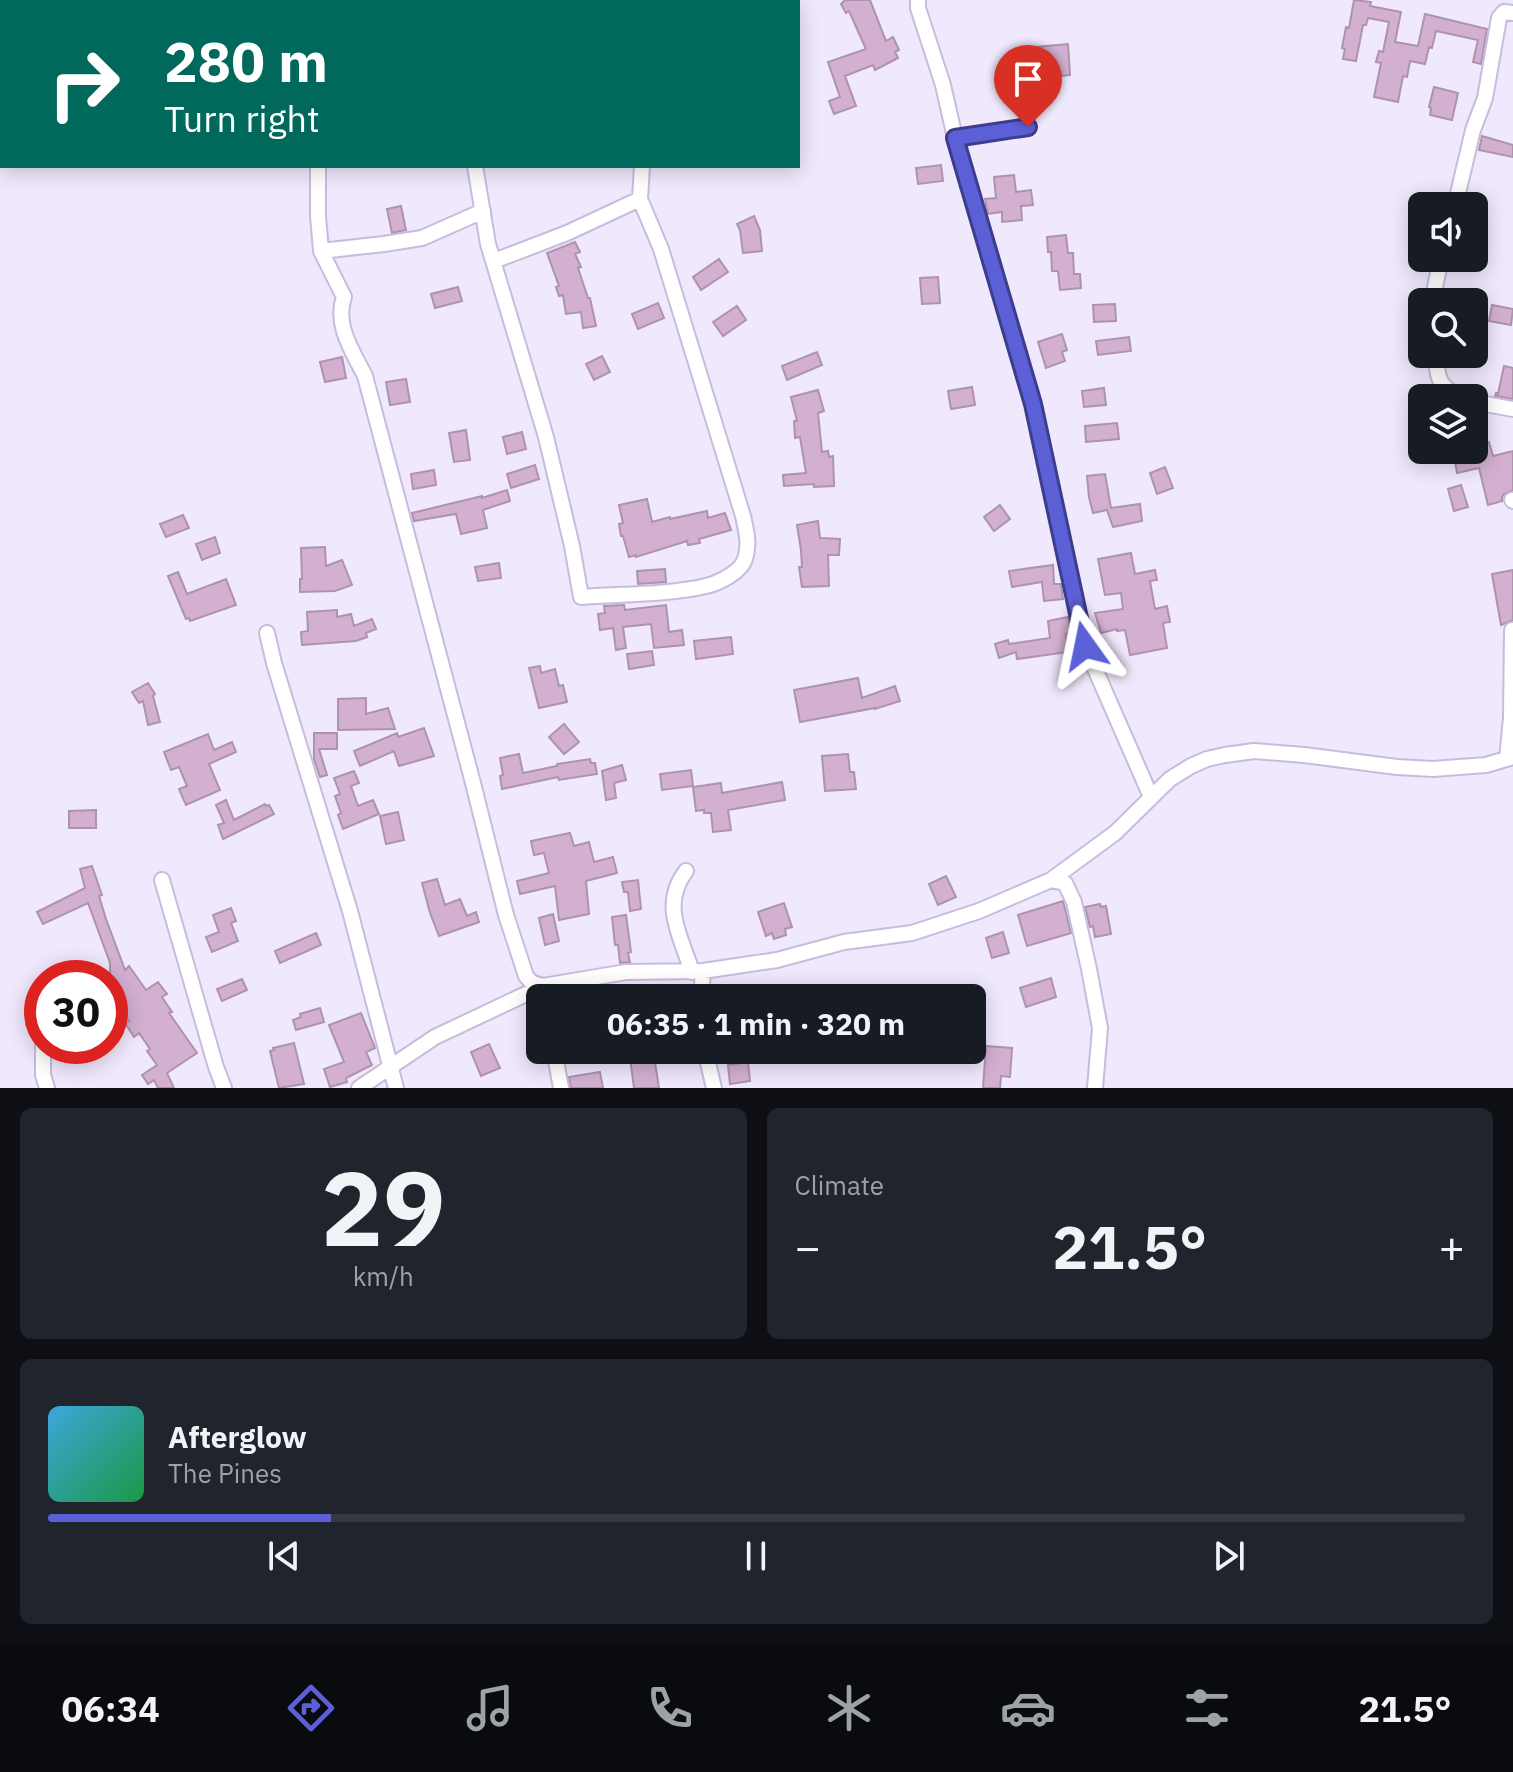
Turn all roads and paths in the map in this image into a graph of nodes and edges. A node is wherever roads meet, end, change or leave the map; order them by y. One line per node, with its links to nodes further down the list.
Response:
1 (918, 0): 4 (street)
2 (1513, 13): 8 (street)
3 (1028, 127): 4 (street)
4 (955, 138): 18 (street)
5 (318, 168): 11 (street)
6 (475, 168): 10 (street)
7 (642, 168): 9 (street)
8 (1458, 192)
9 (640, 199): 12 (street); 12 (street)
10 (483, 211): 11 (street); 12 (street)
11 (321, 251): 23 (street)
12 (494, 261)
13 (1488, 405): 14 (street)
14 (1513, 409)
15 (1512, 630): 17 (street)
16 (267, 633): 30 (street)
17 (1510, 758): 18 (street)
18 (1151, 797): 21 (street)
19 (686, 871): 22 (street)
20 (162, 880): 32 (street)
21 (1051, 880): 22 (street); 37 (street)
22 (698, 972): 24 (street); 25 (street)
23 (533, 984)
24 (577, 984)
25 (699, 984)
26 (526, 999): 30 (street)
27 (43, 1064): 31 (street)
28 (557, 1064): 35 (street)
29 (708, 1064): 36 (street)
30 (390, 1066): 33 (street); 34 (street)
31 (47, 1088)
32 (224, 1088)
33 (359, 1088)
34 (396, 1088)
35 (561, 1088)
36 (714, 1088)
37 (1095, 1088)

